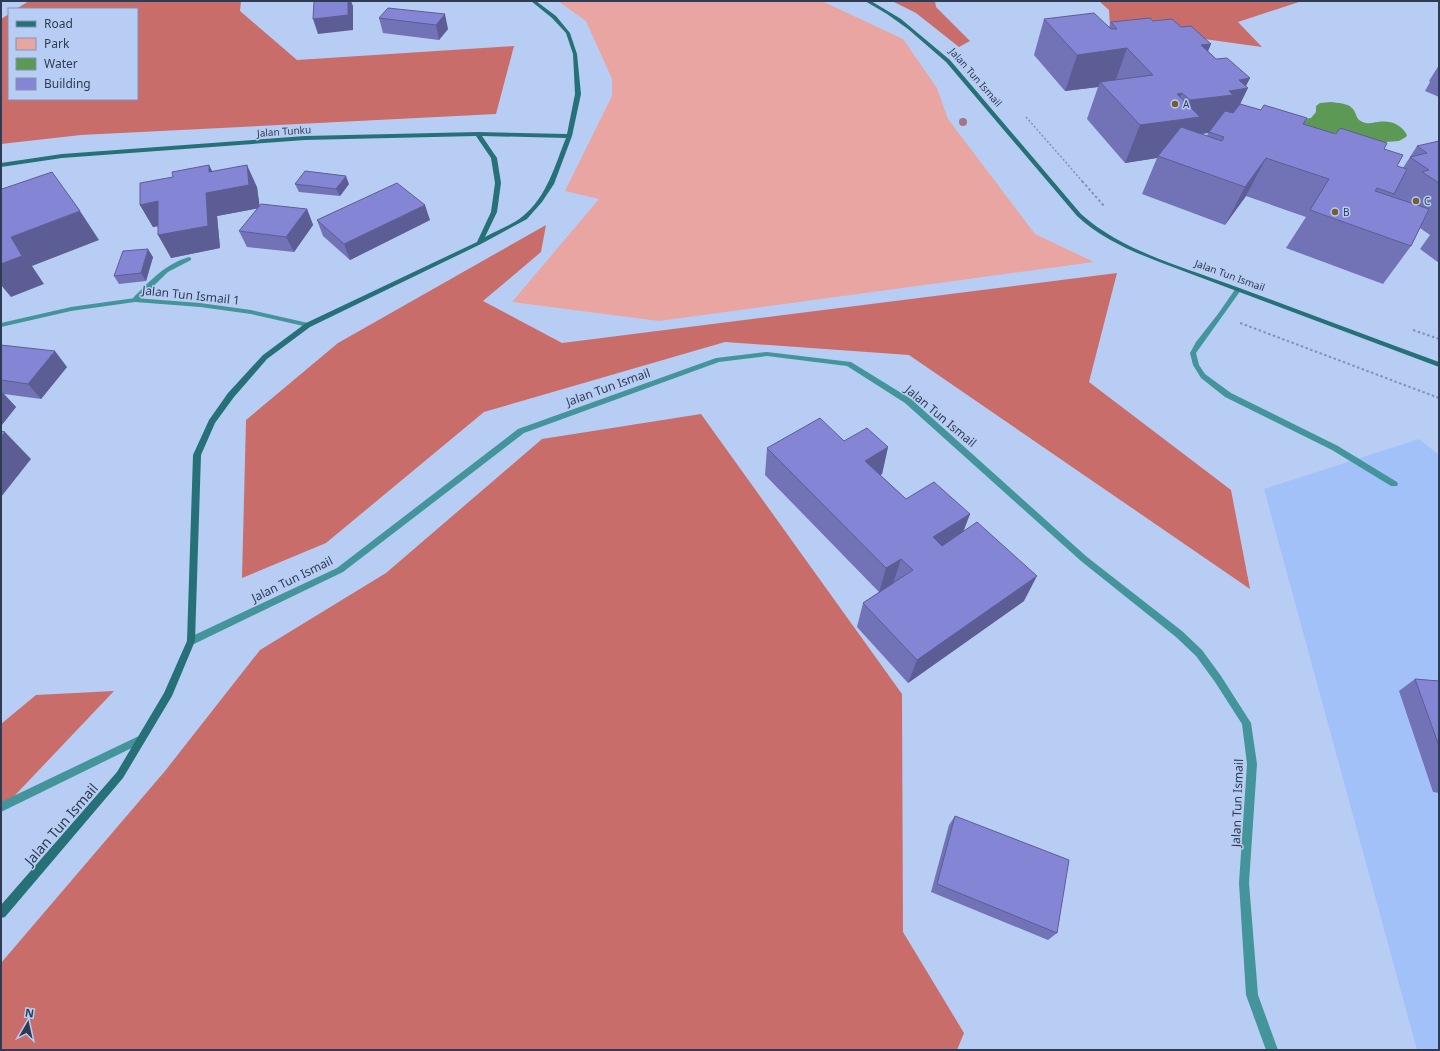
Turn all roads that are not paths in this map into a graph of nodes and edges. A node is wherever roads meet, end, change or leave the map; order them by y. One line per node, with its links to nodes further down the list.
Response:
1 (533, 1): 4 (street, Jalan Tun Ismail)
2 (867, 1): 8 (street, Jalan Tun Ismail)
3 (478, 134): 4 (street, Jalan Tunku); 5 (street, Jalan Tunku); 6 (street)
4 (569, 136): 6 (street, Jalan Tun Ismail)
5 (1, 165)
6 (479, 243): 11 (street, Jalan Tun Ismail)
7 (189, 258): 9 (street)
8 (1238, 290): 12 (street, Jalan Tun Ismail); 13 (street)
9 (135, 300): 10 (street, Jalan Tun Ismail 1); 11 (street, Jalan Tun Ismail 1)
10 (1, 325)
11 (308, 325): 14 (street, Jalan Tun Ismail)
12 (1439, 365)
13 (1394, 484)
14 (191, 641): 15 (street, Jalan Tun Ismail); 18 (street, Jalan Tun Ismail)
15 (141, 739): 16 (street); 17 (street, Jalan Tun Ismail)
16 (1, 807)
17 (1, 913)
18 (1272, 1050)

